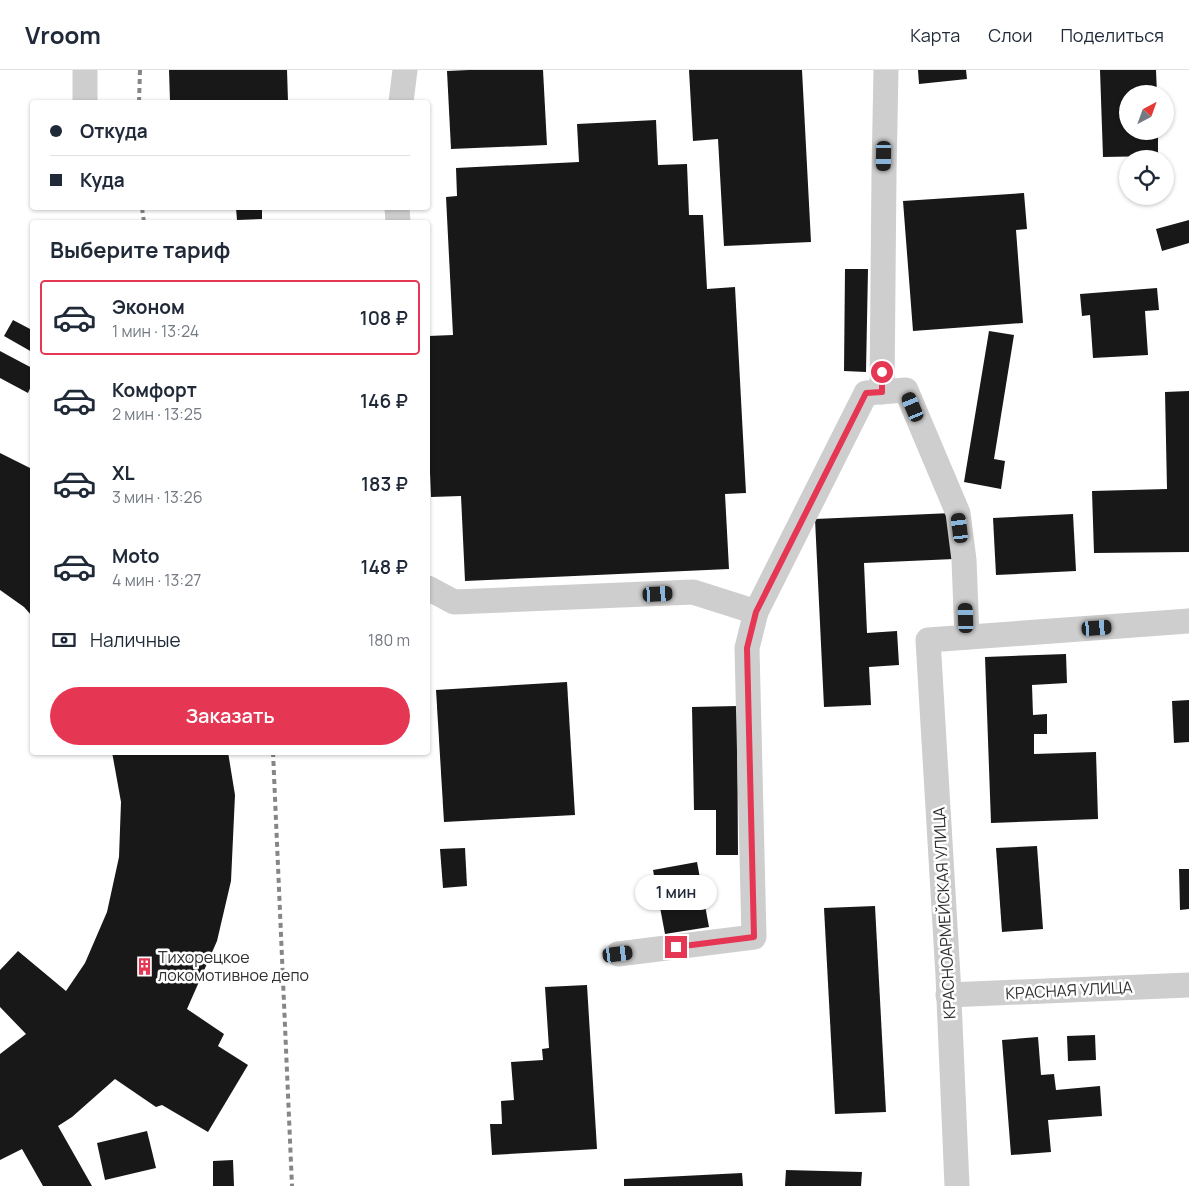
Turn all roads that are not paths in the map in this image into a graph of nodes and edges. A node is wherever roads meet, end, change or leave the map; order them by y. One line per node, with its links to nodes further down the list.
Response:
1 (85, 70): 4 (street)
2 (404, 70): 5 (street)
3 (886, 70): 6 (street)
4 (85, 100)
5 (401, 100)
6 (882, 392): 8 (street); 10 (street)
7 (430, 589): 8 (street)
8 (756, 612): 11 (street)
9 (1189, 620): 10 (street)
10 (967, 637): 13 (street, КРАСНОАРМЕЙСКАЯ УЛИЦА)
11 (618, 954)
12 (1189, 985): 13 (street, КРАСНАЯ УЛИЦА)
13 (948, 995): 14 (street, КРАСНОАРМЕЙСКАЯ УЛИЦА)
14 (957, 1186)

